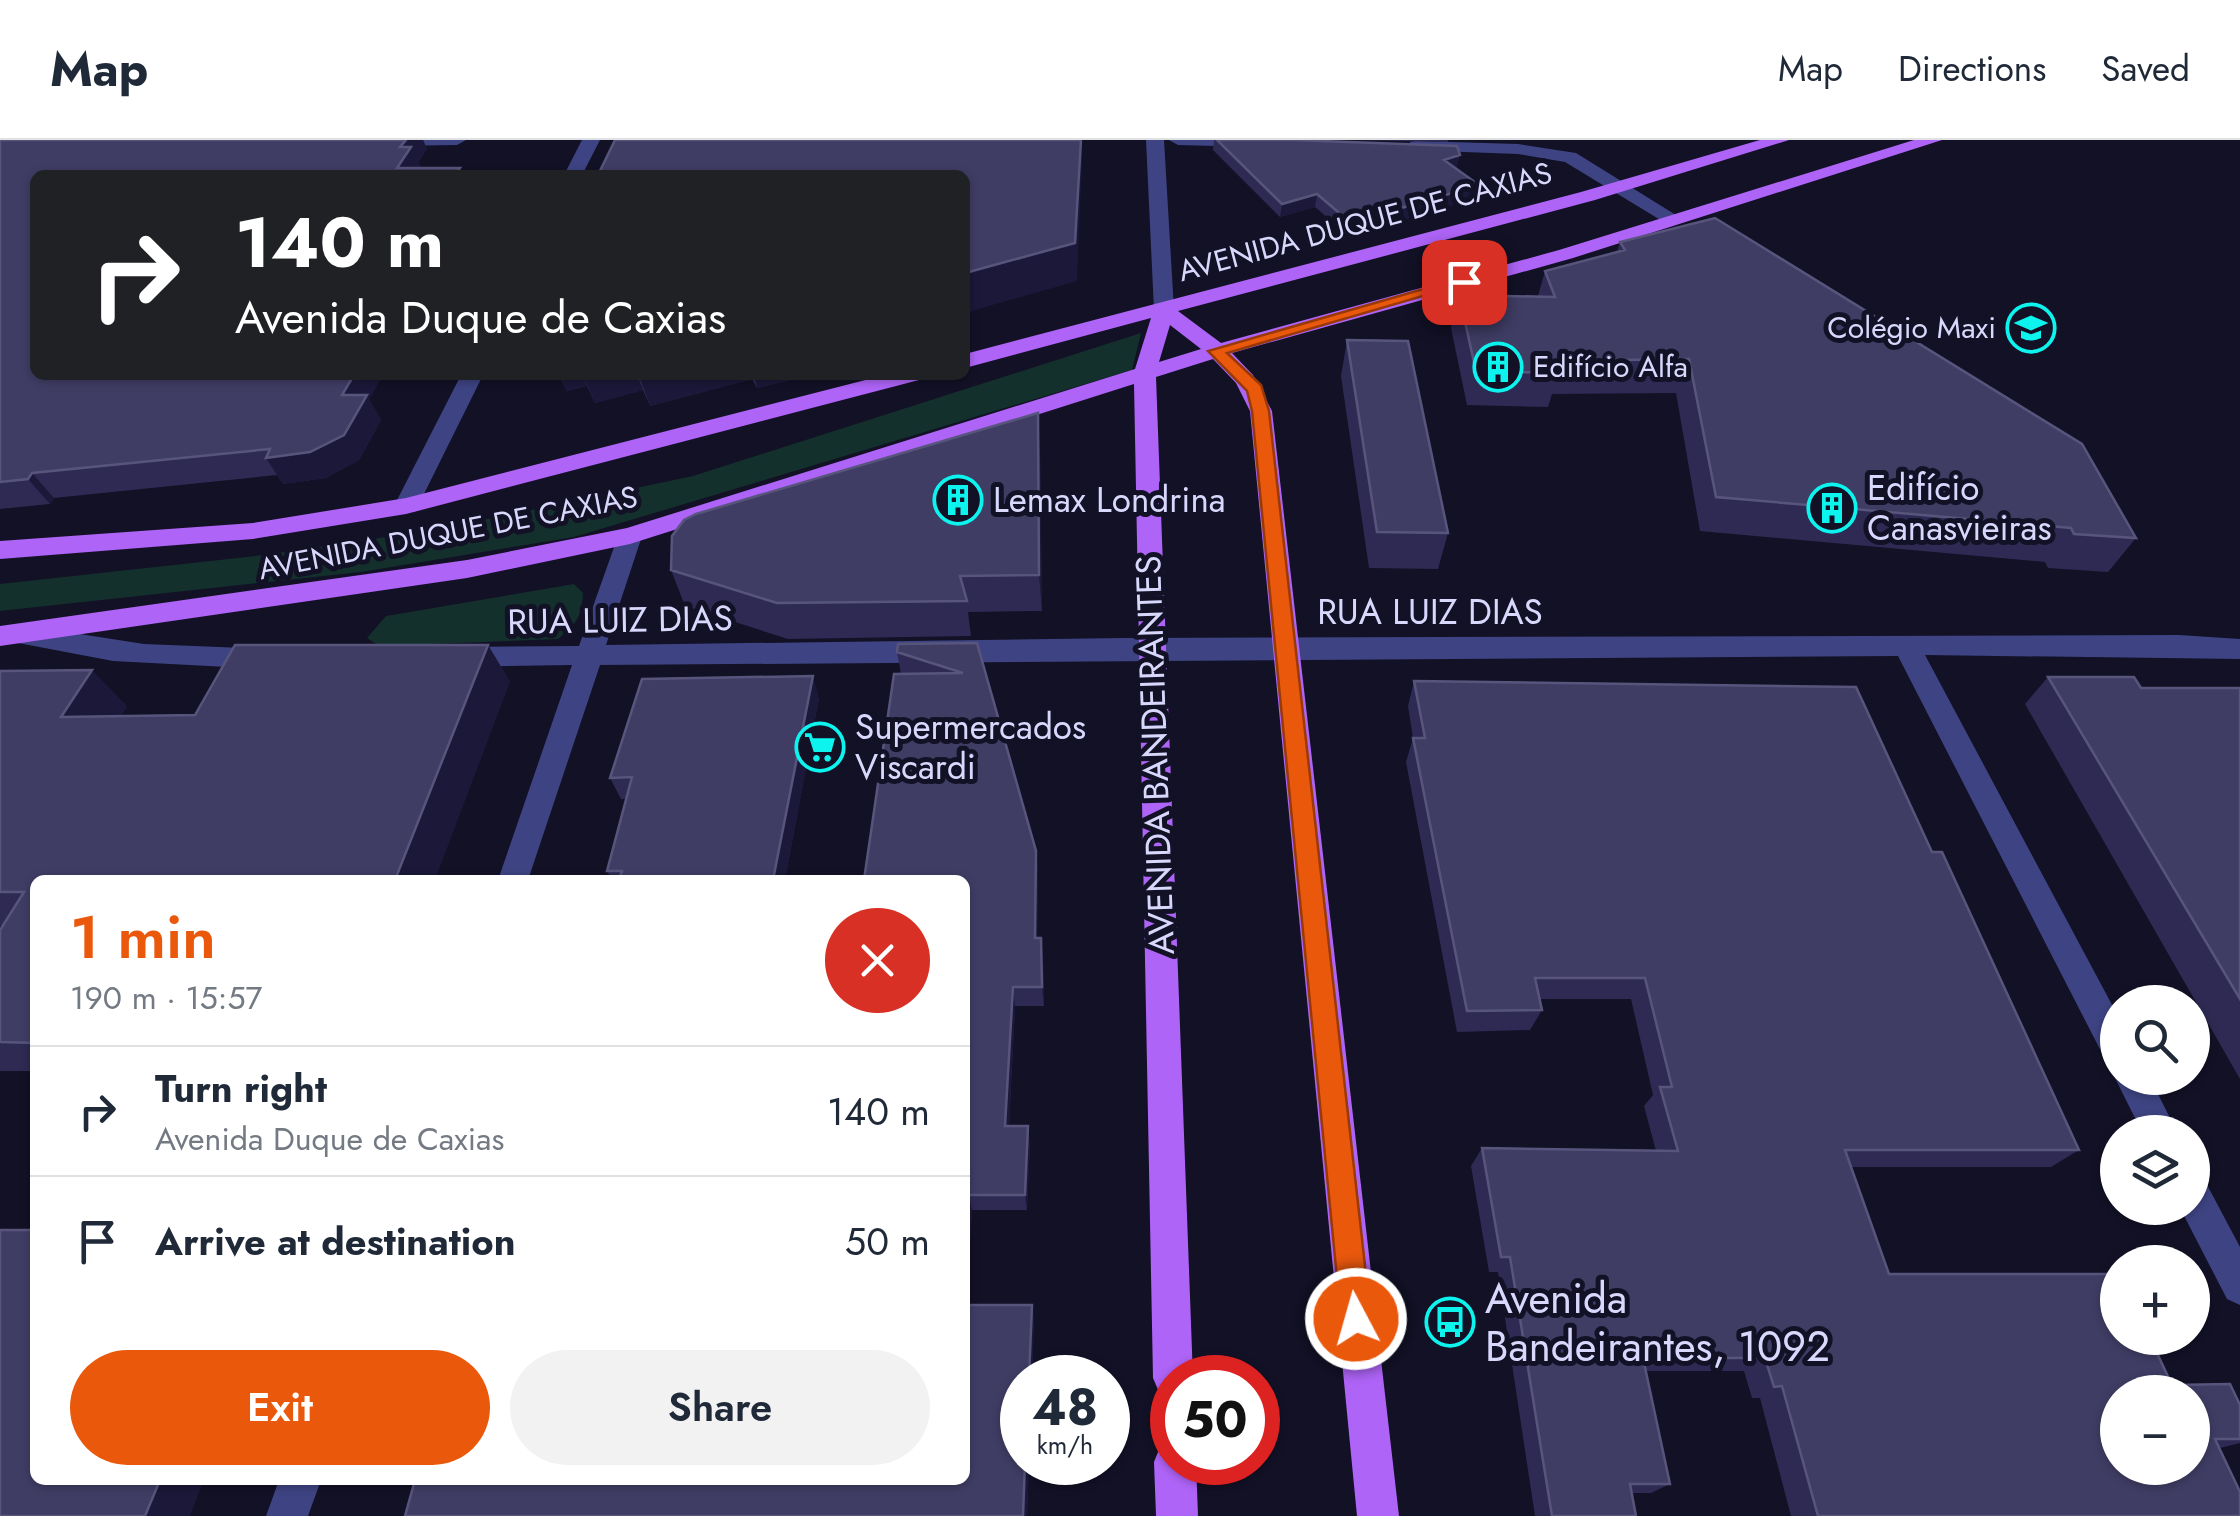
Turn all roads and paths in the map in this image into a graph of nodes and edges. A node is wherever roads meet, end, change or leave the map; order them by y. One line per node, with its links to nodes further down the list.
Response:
1 (458, 140): 8 (street)
2 (591, 140): 12 (street)
3 (1155, 140): 15 (street)
4 (1178, 140): 9 (street)
5 (1550, 140): 11 (street)
6 (1780, 140): 13 (main road, AVENIDA DUQUE DE CAXIAS)
7 (1933, 140): 14 (main road, AVENIDA DUQUE DE CAXIAS)
8 (361, 142)
9 (1272, 142)
10 (1404, 146): 11 (street)
11 (1518, 149): 13 (street)
12 (576, 170)
13 (1621, 186): 14 (street); 15 (main road, AVENIDA DUQUE DE CAXIAS)
14 (1674, 220): 16 (main road, AVENIDA DUQUE DE CAXIAS)
15 (1164, 310): 16 (main road); 17 (main road, AVENIDA DUQUE DE CAXIAS); 18 (main road, AVENIDA BANDEIRANTES)
16 (1216, 351): 18 (main road, AVENIDA DUQUE DE CAXIAS); 27 (main road)
17 (970, 360)
18 (1145, 373): 22 (main road, AVENIDA DUQUE DE CAXIAS); 26 (main road, AVENIDA BANDEIRANTES)
19 (469, 380): 21 (street)
20 (892, 380): 21 (main road, AVENIDA DUQUE DE CAXIAS)
21 (406, 506): 23 (main road, AVENIDA DUQUE DE CAXIAS)
22 (630, 536): 24 (main road, AVENIDA DUQUE DE CAXIAS); 29 (street)
23 (0, 550)
24 (11, 635): 31 (street)
25 (1907, 646): 27 (street, RUA LUIZ DIAS); 28 (street, RUA LUIZ DIAS); 33 (street)
26 (1152, 648): 27 (street, RUA LUIZ DIAS); 29 (street, RUA LUIZ DIAS); 36 (main road, AVENIDA BANDEIRANTES)
27 (1283, 648): 41 (main road)
28 (2240, 649)
29 (592, 656): 30 (street, RUA LUIZ DIAS); 32 (street)
30 (433, 658)
31 (295, 659)
32 (514, 875)
33 (2100, 1016)
34 (2208, 1225): 35 (street)
35 (2240, 1286)
36 (1172, 1355)
37 (298, 1485): 39 (street)
38 (1175, 1485): 40 (main road)
39 (288, 1516)
40 (1176, 1516)
41 (1378, 1516)

